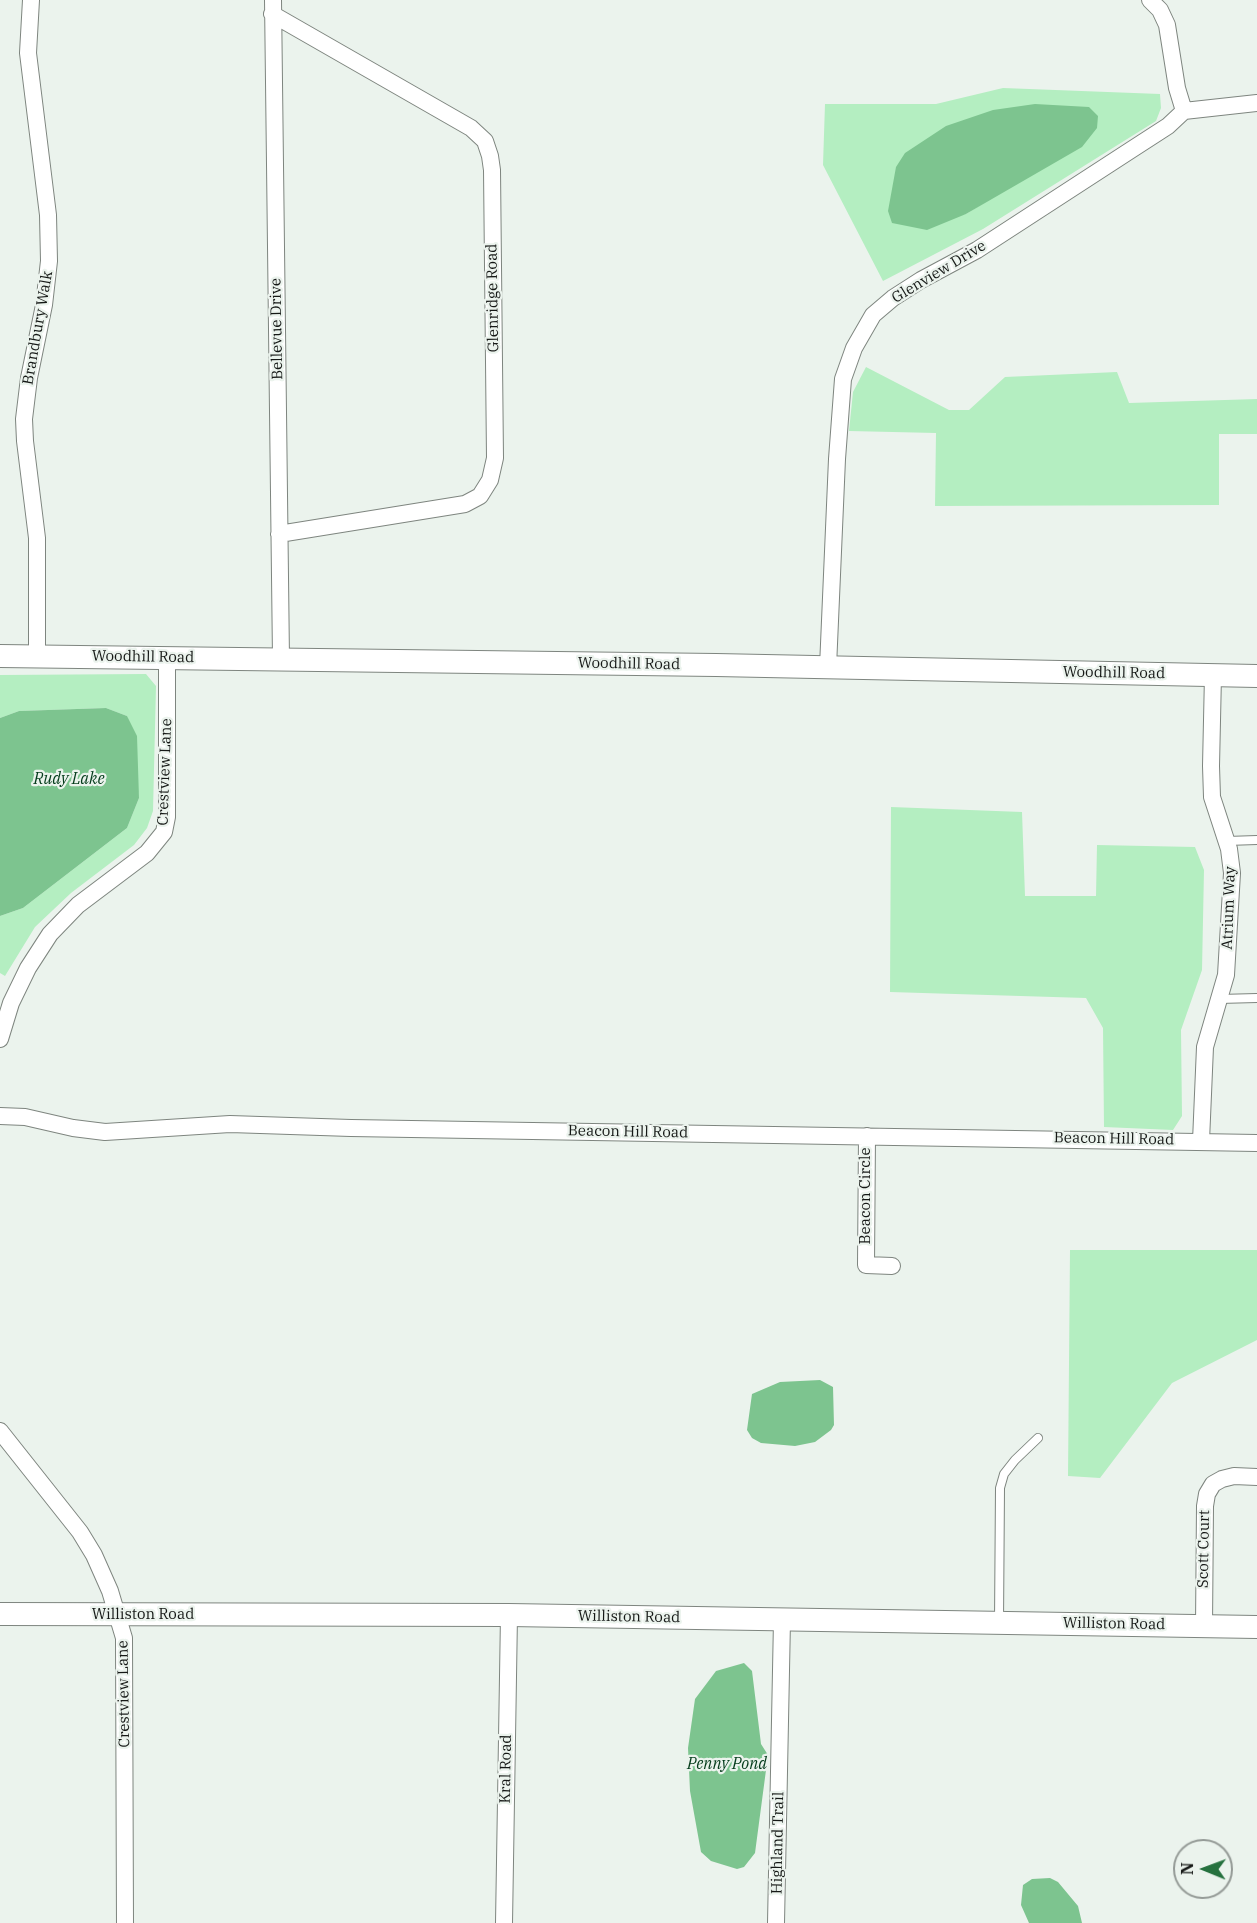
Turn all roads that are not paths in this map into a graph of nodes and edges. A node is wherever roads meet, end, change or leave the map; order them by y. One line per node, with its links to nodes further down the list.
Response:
1 (32, 0): 8 (street, Brandbury Walk)
2 (1150, 0): 5 (street)
3 (273, 7): 6 (street, Bellevue Drive); 6 (street, Glenridge Road)
4 (1257, 103): 5 (street)
5 (1184, 111): 11 (street, Glenview Drive)
6 (279, 534): 10 (street, Bellevue Drive)
7 (0, 656): 8 (street, Woodhill Road)
8 (37, 656): 9 (street, Woodhill Road)
9 (167, 657): 10 (street, Woodhill Road); 18 (street, Crestview Lane)
10 (281, 658): 11 (street, Woodhill Road)
11 (828, 667): 12 (street, Woodhill Road)
12 (1212, 675): 13 (street, Woodhill Road); 15 (street, Atrium Way)
13 (1257, 676)
14 (1257, 840): 15 (lane)
15 (1227, 841): 17 (street, Atrium Way)
16 (1257, 998): 17 (lane)
17 (1218, 999): 21 (street, Atrium Way)
18 (0, 1039)
19 (0, 1116): 20 (street, Beacon Hill Road)
20 (867, 1136): 21 (street, Beacon Hill Road); 23 (street, Beacon Circle)
21 (1202, 1141): 22 (street, Beacon Hill Road)
22 (1257, 1143)
23 (892, 1266)
24 (0, 1431): 28 (street, Crestview Lane)
25 (1038, 1438): 31 (lane)
26 (1257, 1477): 32 (street, Scott Court)
27 (0, 1614): 28 (street, Williston Road)
28 (117, 1615): 29 (street, Williston Road); 34 (street, Crestview Lane)
29 (509, 1615): 30 (street, Williston Road); 35 (street, Kral Road)
30 (782, 1620): 31 (street, Williston Road); 36 (street, Highland Trail)
31 (999, 1622): 32 (street, Williston Road)
32 (1204, 1626): 33 (street, Williston Road)
33 (1257, 1627)
34 (125, 1923)
35 (504, 1923)
36 (776, 1923)

